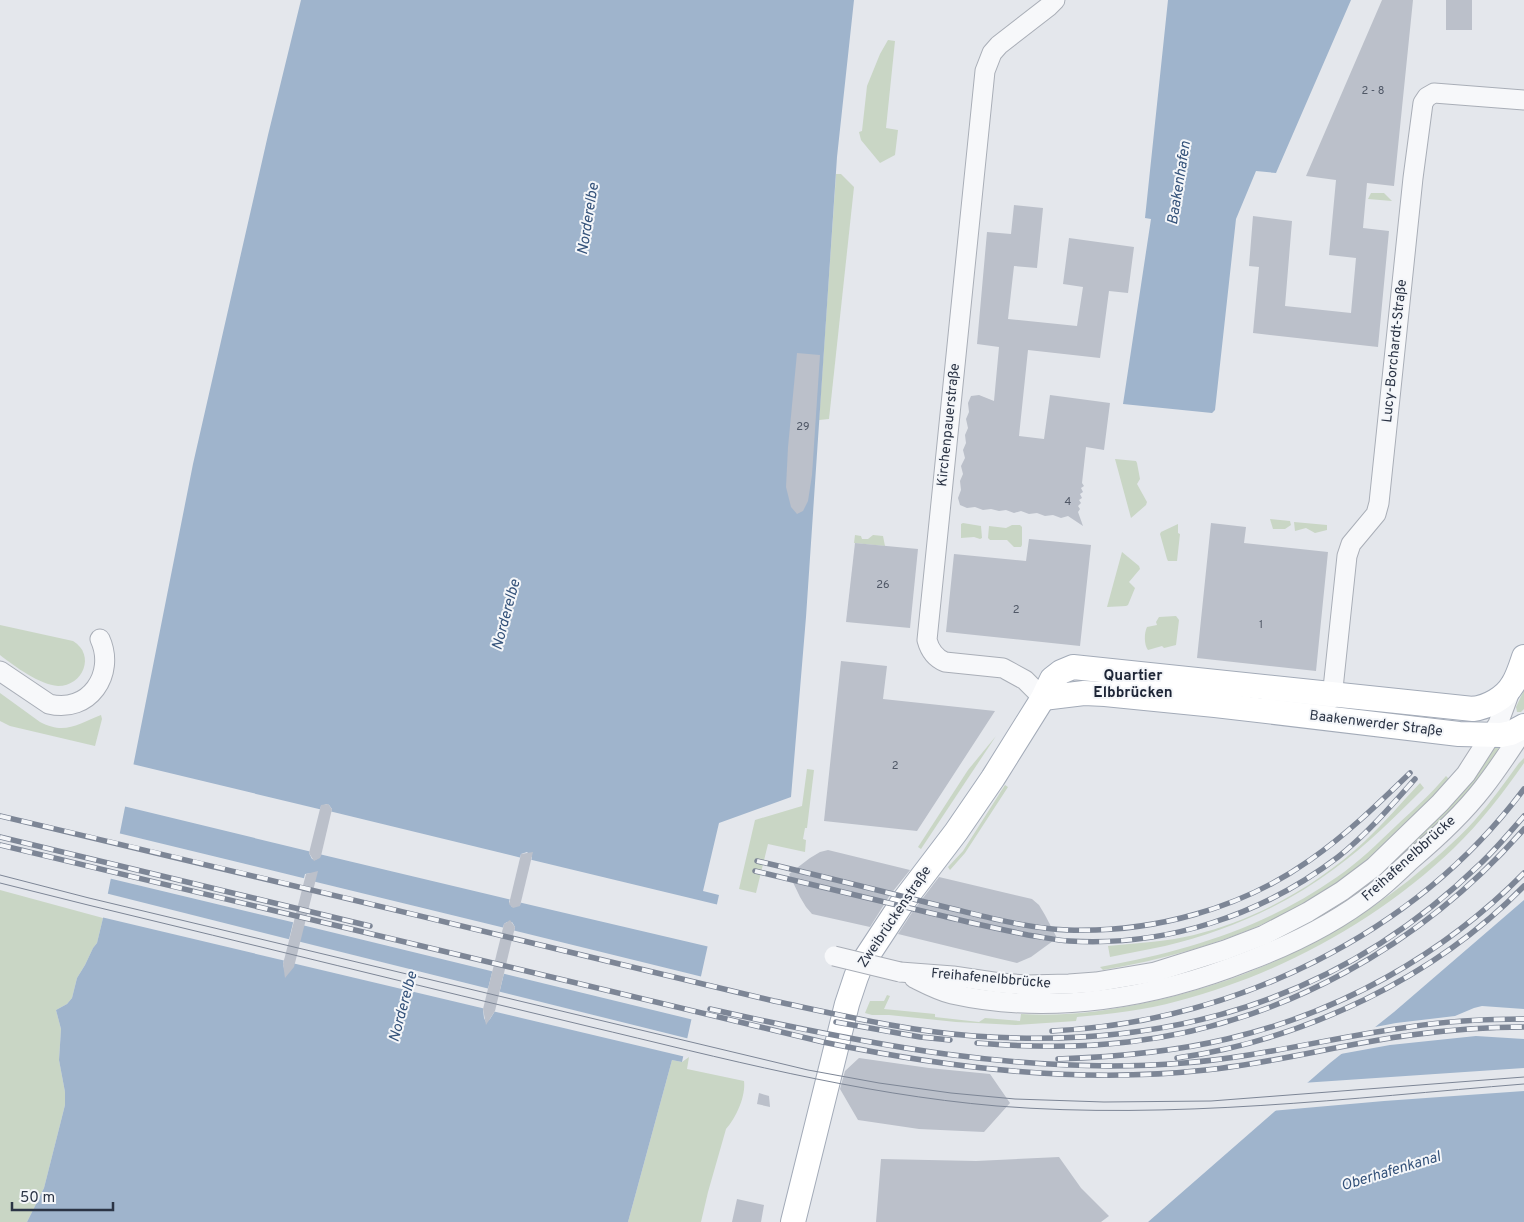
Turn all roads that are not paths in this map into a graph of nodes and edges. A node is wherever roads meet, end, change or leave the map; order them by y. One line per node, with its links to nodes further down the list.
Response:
1 (1055, 0): 8 (street, Kirchenpauerstraße)
2 (1524, 100): 7 (street, Lucy-Borchardt-Straße)
3 (100, 638): 5 (street)
4 (1524, 657): 6 (main road)
5 (0, 671)
6 (1513, 685): 9 (main road); 11 (street)
7 (1333, 694): 8 (main road, Baakenwerder Straße); 9 (main road, Baakenwerder Straße); 10 (street, Baakenwerder Straße)
8 (1043, 698): 10 (main road, Baakenwerder Straße); 16 (main road, Zweibrückenstraße)
9 (1473, 709): 11 (street, Baakenwerder Straße)
10 (1262, 711): 12 (main road, Baakenwerder Straße)
11 (1508, 730): 12 (main road, Baakenwerder Straße); 13 (street, Freihafenelbbrücke); 15 (street, Freihafenelbbrücke)
12 (1459, 734): 13 (street)
13 (1466, 774): 15 (street, Freihafenelbbrücke)
14 (834, 956): 15 (street, Freihafenelbbrücke, bridge)
15 (900, 972)
16 (793, 1222)

